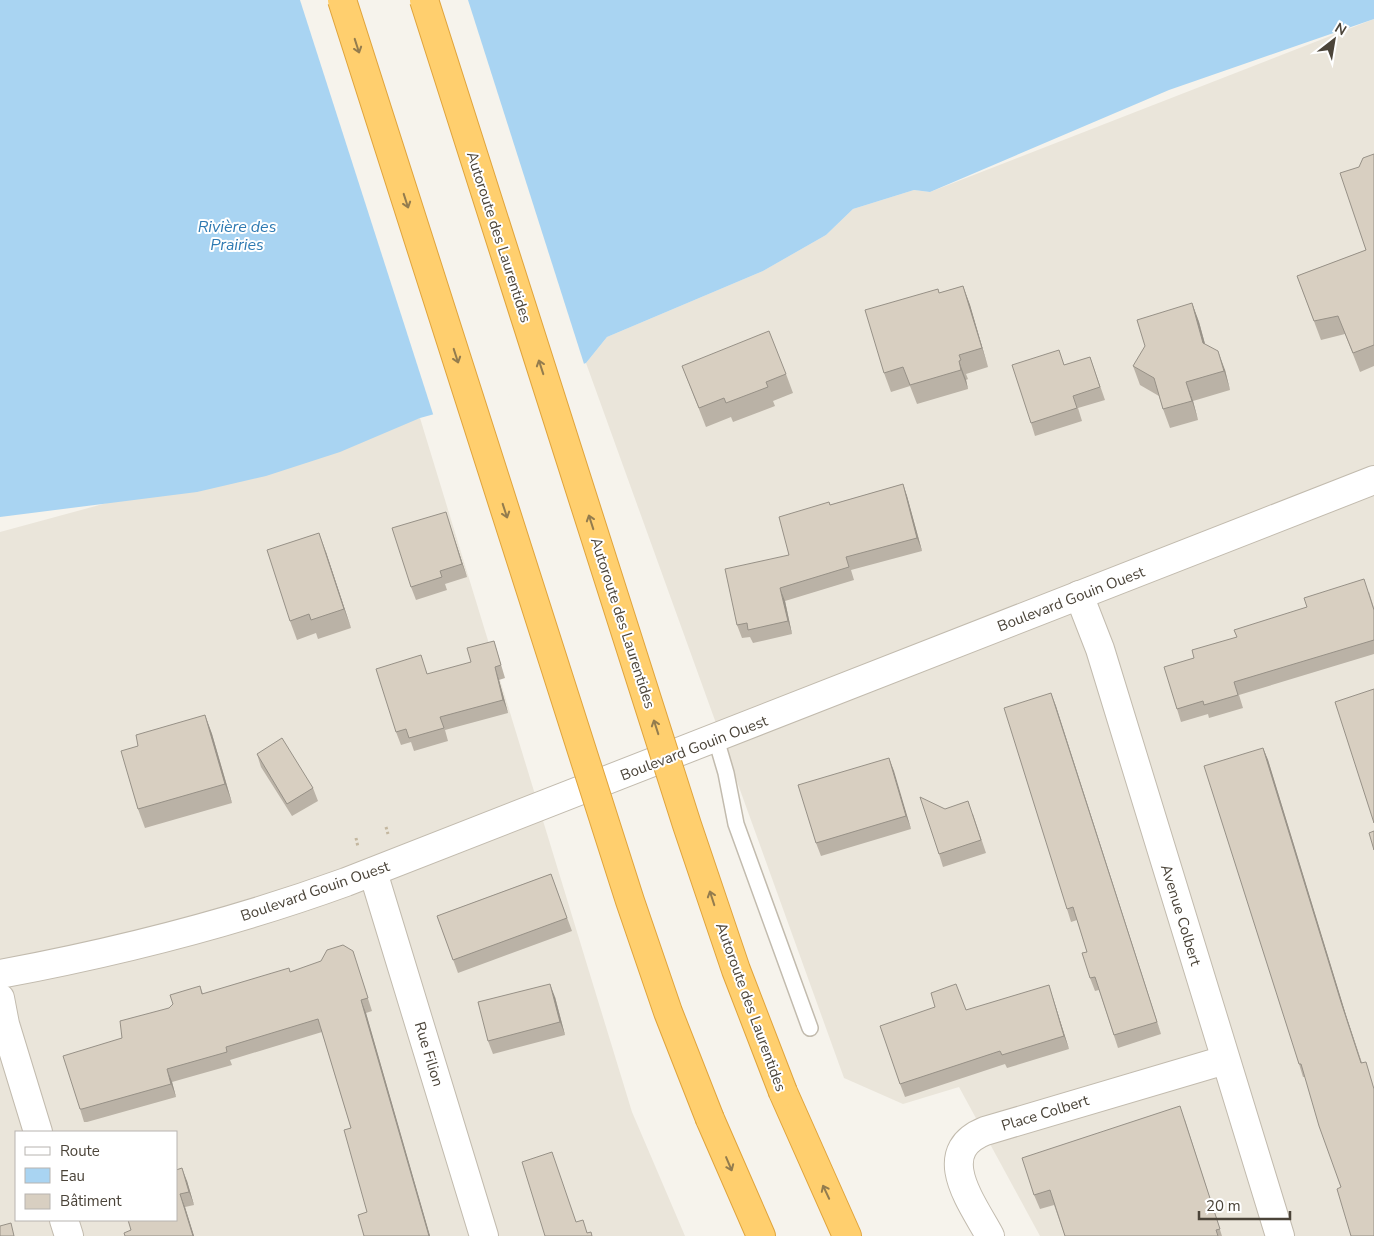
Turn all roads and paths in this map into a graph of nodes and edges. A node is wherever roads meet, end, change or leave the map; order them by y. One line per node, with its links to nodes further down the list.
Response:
1 (342, 0): 15 (highway, one-way to 15, bridge)
2 (424, 0): 16 (highway, Autoroute des Laurentides, one-way to 2, bridge)
3 (1374, 480): 4 (street, Boulevard Gouin Ouest)
4 (1079, 595): 5 (street, Boulevard Gouin Ouest); 10 (street, Avenue Colbert)
5 (716, 739): 6 (street, Boulevard Gouin Ouest); 9 (lane)
6 (373, 872): 7 (street, Boulevard Gouin Ouest); 14 (street, Rue Filion)
7 (0, 974)
8 (0, 998): 11 (street)
9 (810, 1028)
10 (1225, 1060): 17 (street, Place Colbert); 18 (street, Avenue Colbert)
11 (38, 1131)
12 (64, 1221): 13 (street)
13 (69, 1236)
14 (484, 1236)
15 (761, 1236)
16 (846, 1236)
17 (990, 1236)
18 (1280, 1236)

